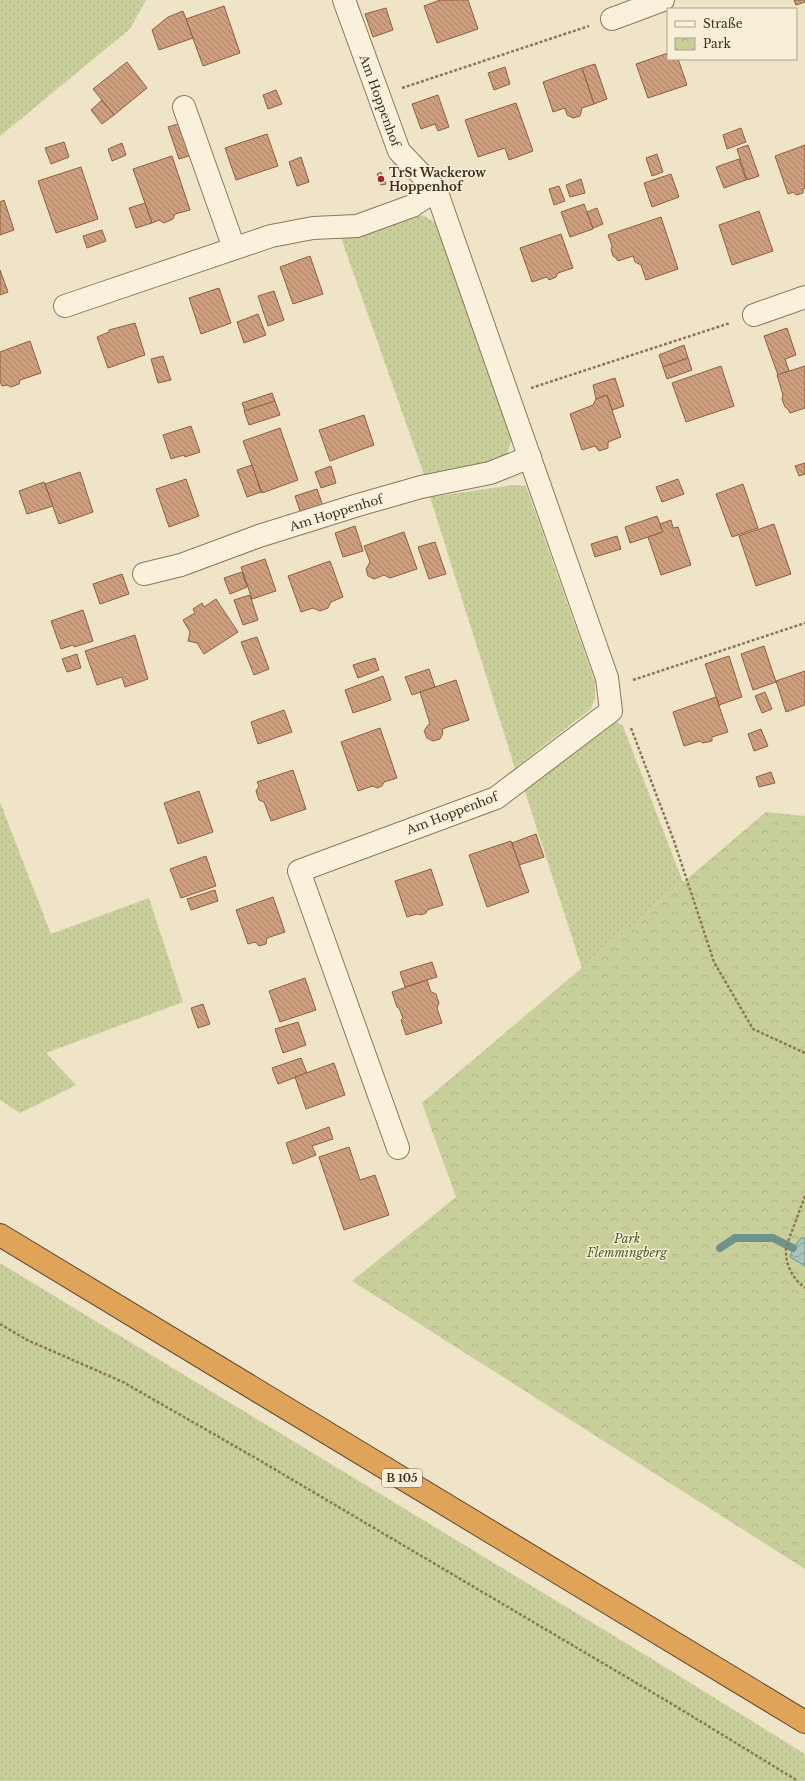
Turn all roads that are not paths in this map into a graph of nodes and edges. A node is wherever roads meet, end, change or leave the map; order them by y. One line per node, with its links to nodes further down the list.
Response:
1 (344, 0): 5 (street, Am Hoppenhof)
2 (664, 0): 3 (street)
3 (612, 18)
4 (184, 107): 6 (street)
5 (436, 190): 6 (street); 10 (street, Am Hoppenhof)
6 (234, 248): 8 (street)
7 (805, 297): 9 (street)
8 (66, 306)
9 (754, 315)
10 (530, 457): 11 (street, Am Hoppenhof); 12 (street, Am Hoppenhof)
11 (144, 574)
12 (398, 1148)
13 (0, 1235): 14 (highway, B 105)
14 (805, 1722)

